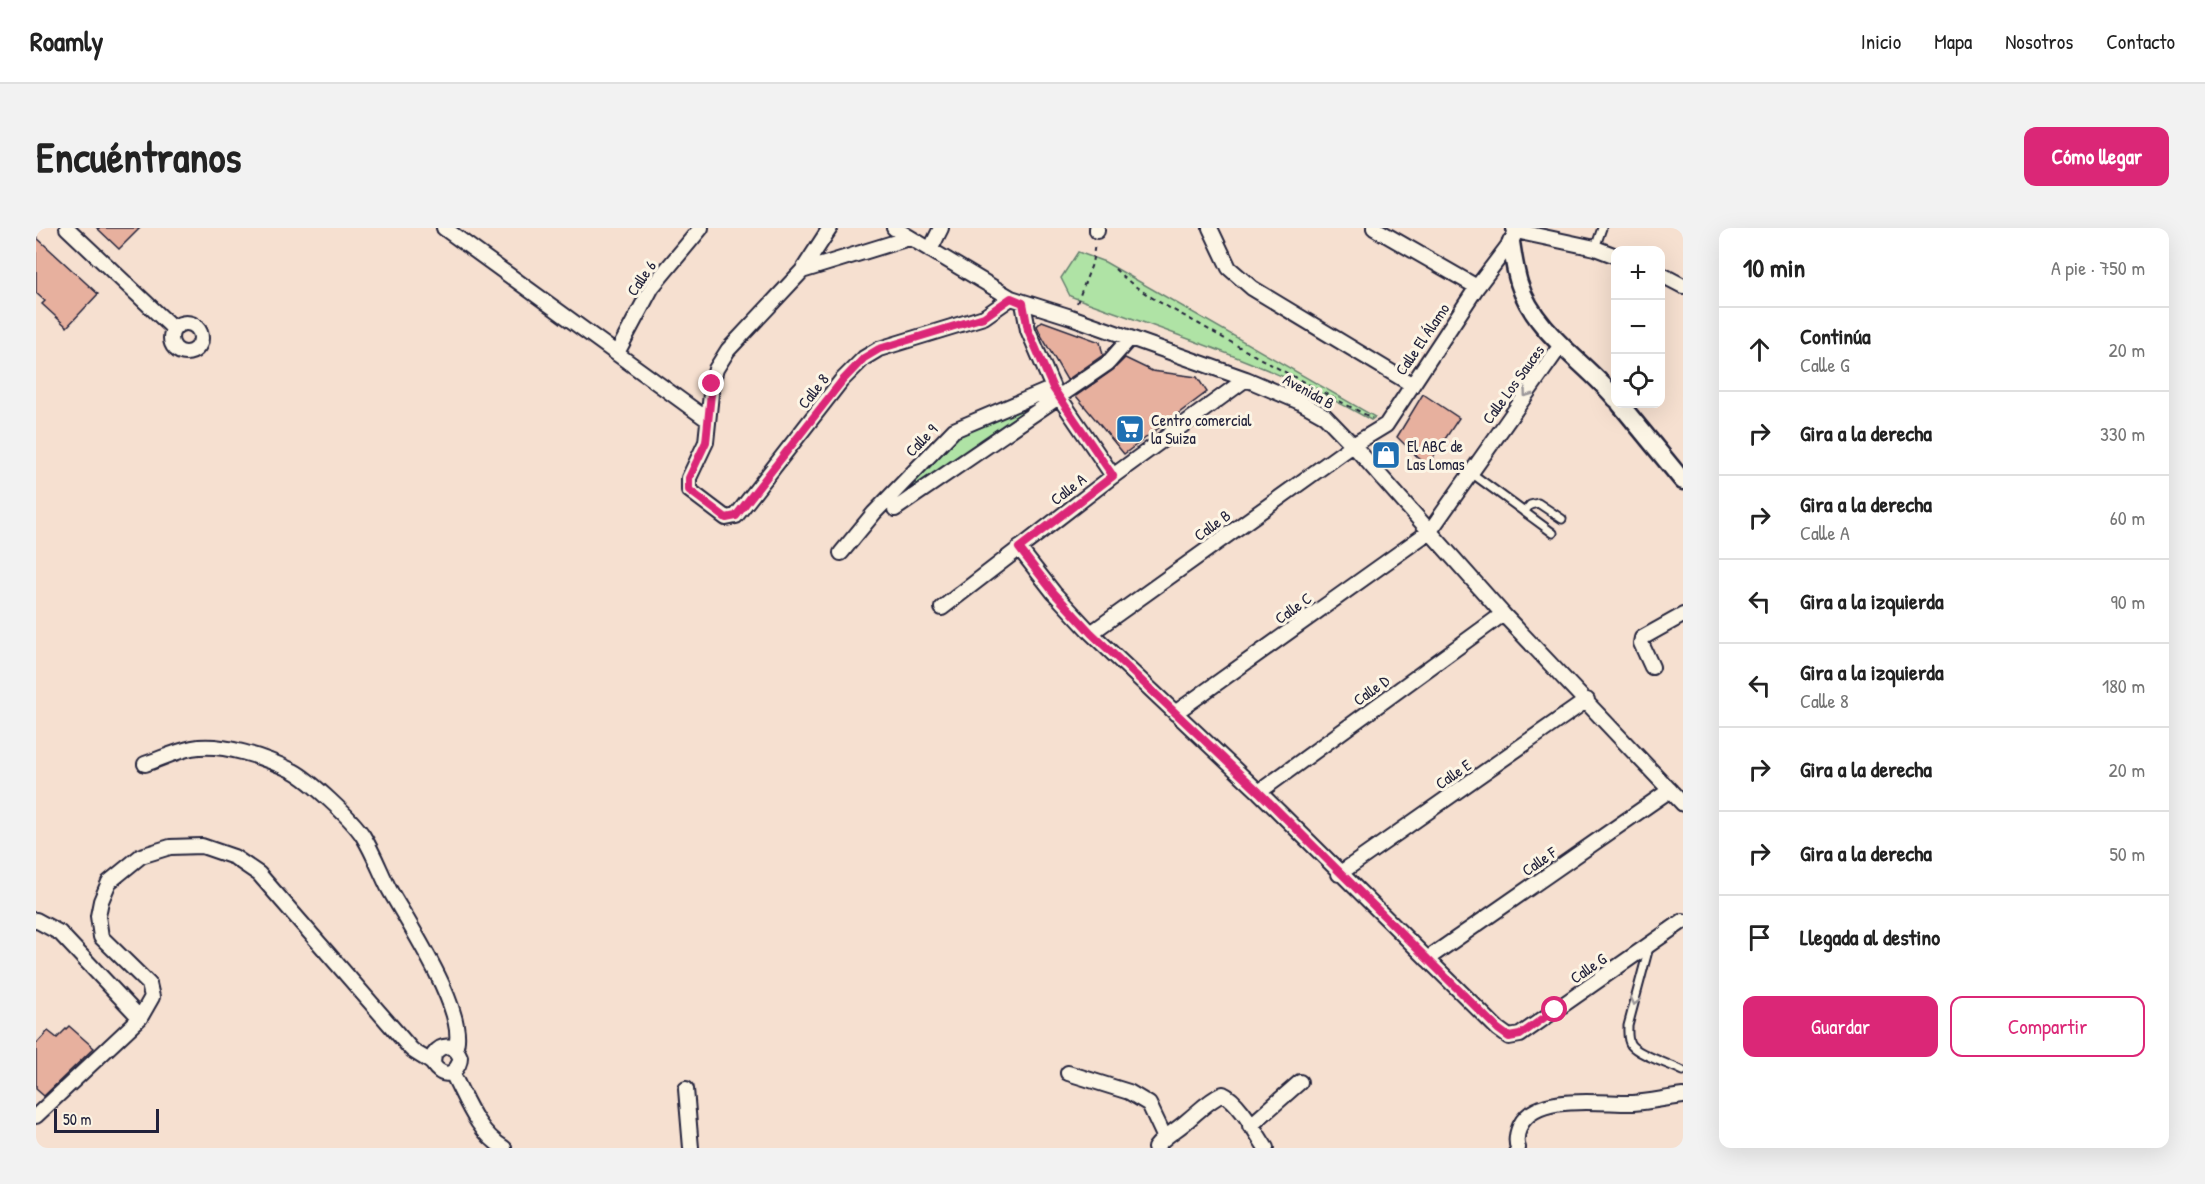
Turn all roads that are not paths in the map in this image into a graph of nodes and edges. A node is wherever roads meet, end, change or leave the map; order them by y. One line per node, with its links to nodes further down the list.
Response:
1 (67, 228): 20 (street)
2 (444, 228): 23 (street)
3 (701, 228): 23 (street, Calle 6)
4 (830, 228): 15 (street)
5 (894, 228): 11 (street, Avenida B)
6 (941, 228): 13 (street)
7 (1210, 228): 25 (street)
8 (1374, 228): 18 (street)
9 (1602, 228): 12 (lane)
10 (1514, 234): 12 (street); 18 (street, Calle El Álamo); 22 (street)
11 (909, 237): 13 (street, Avenida B); 15 (street)
12 (1595, 248): 14 (street)
13 (930, 250): 19 (street, Avenida B)
14 (1611, 254)
15 (802, 271): 29 (street)
16 (1665, 277): 17 (street)
17 (1683, 286)
18 (1477, 287): 25 (street, Calle El Álamo)
19 (1017, 301): 21 (street, Avenida B); 26 (street); 29 (street, Calle 8)
20 (174, 329)
21 (1130, 338): 24 (street, Avenida B); 26 (street)
22 (1561, 345): 27 (street); 31 (street, Calle Los Sauces, one-way to 31)
23 (617, 353): 29 (street)
24 (1246, 379): 30 (street, Avenida B); 32 (street, Calle A)
25 (1411, 384): 30 (street, Calle El Álamo)
26 (1056, 392): 32 (street); 34 (street); 40 (street, Calle 9)
27 (1611, 394)
28 (1623, 408): 33 (street)
29 (708, 420)
30 (1353, 444): 37 (street, Avenida B); 44 (street, Calle B)
31 (1470, 472): 35 (lane); 37 (street, Calle Los Sauces)
32 (1113, 476): 39 (street, Calle A)
33 (1683, 480)
34 (895, 509)
35 (1524, 512): 36 (lane); 38 (lane)
36 (1562, 519)
37 (1430, 531): 42 (street, Avenida B); 47 (street, Calle C)
38 (1553, 533)
39 (1019, 548): 41 (street, Calle A); 44 (street)
40 (841, 553)
41 (942, 608)
42 (1503, 614): 46 (street, Avenida B); 50 (street, Calle D)
43 (1683, 615): 45 (street)
44 (1091, 633): 47 (street)
45 (1652, 667)
46 (1587, 700): 49 (street, Avenida B); 52 (street, Calle E)
47 (1175, 712): 50 (street)
48 (145, 764): 58 (street)
49 (1670, 790): 51 (street, Avenida B); 56 (street, Calle F)
50 (1259, 792): 52 (street)
51 (1683, 804)
52 (1339, 874): 56 (street)
53 (36, 920): 57 (street)
54 (1683, 921): 55 (street, Calle G)
55 (1650, 944): 56 (street, Calle G); 60 (lane, one-way to 60)
56 (1427, 959)
57 (140, 1018): 59 (street); 66 (street)
58 (455, 1048): 59 (street); 61 (street)
59 (433, 1063): 61 (street)
60 (1683, 1071)
61 (452, 1073): 69 (street)
62 (1068, 1073): 68 (street)
63 (1300, 1083): 67 (street)
64 (686, 1089): 70 (street)
65 (1683, 1096): 73 (street)
66 (36, 1116)
67 (1250, 1126): 68 (street); 72 (street)
68 (1164, 1136): 71 (street)
69 (504, 1148)
70 (691, 1148)
71 (1155, 1148)
72 (1266, 1148)
73 (1518, 1148)

